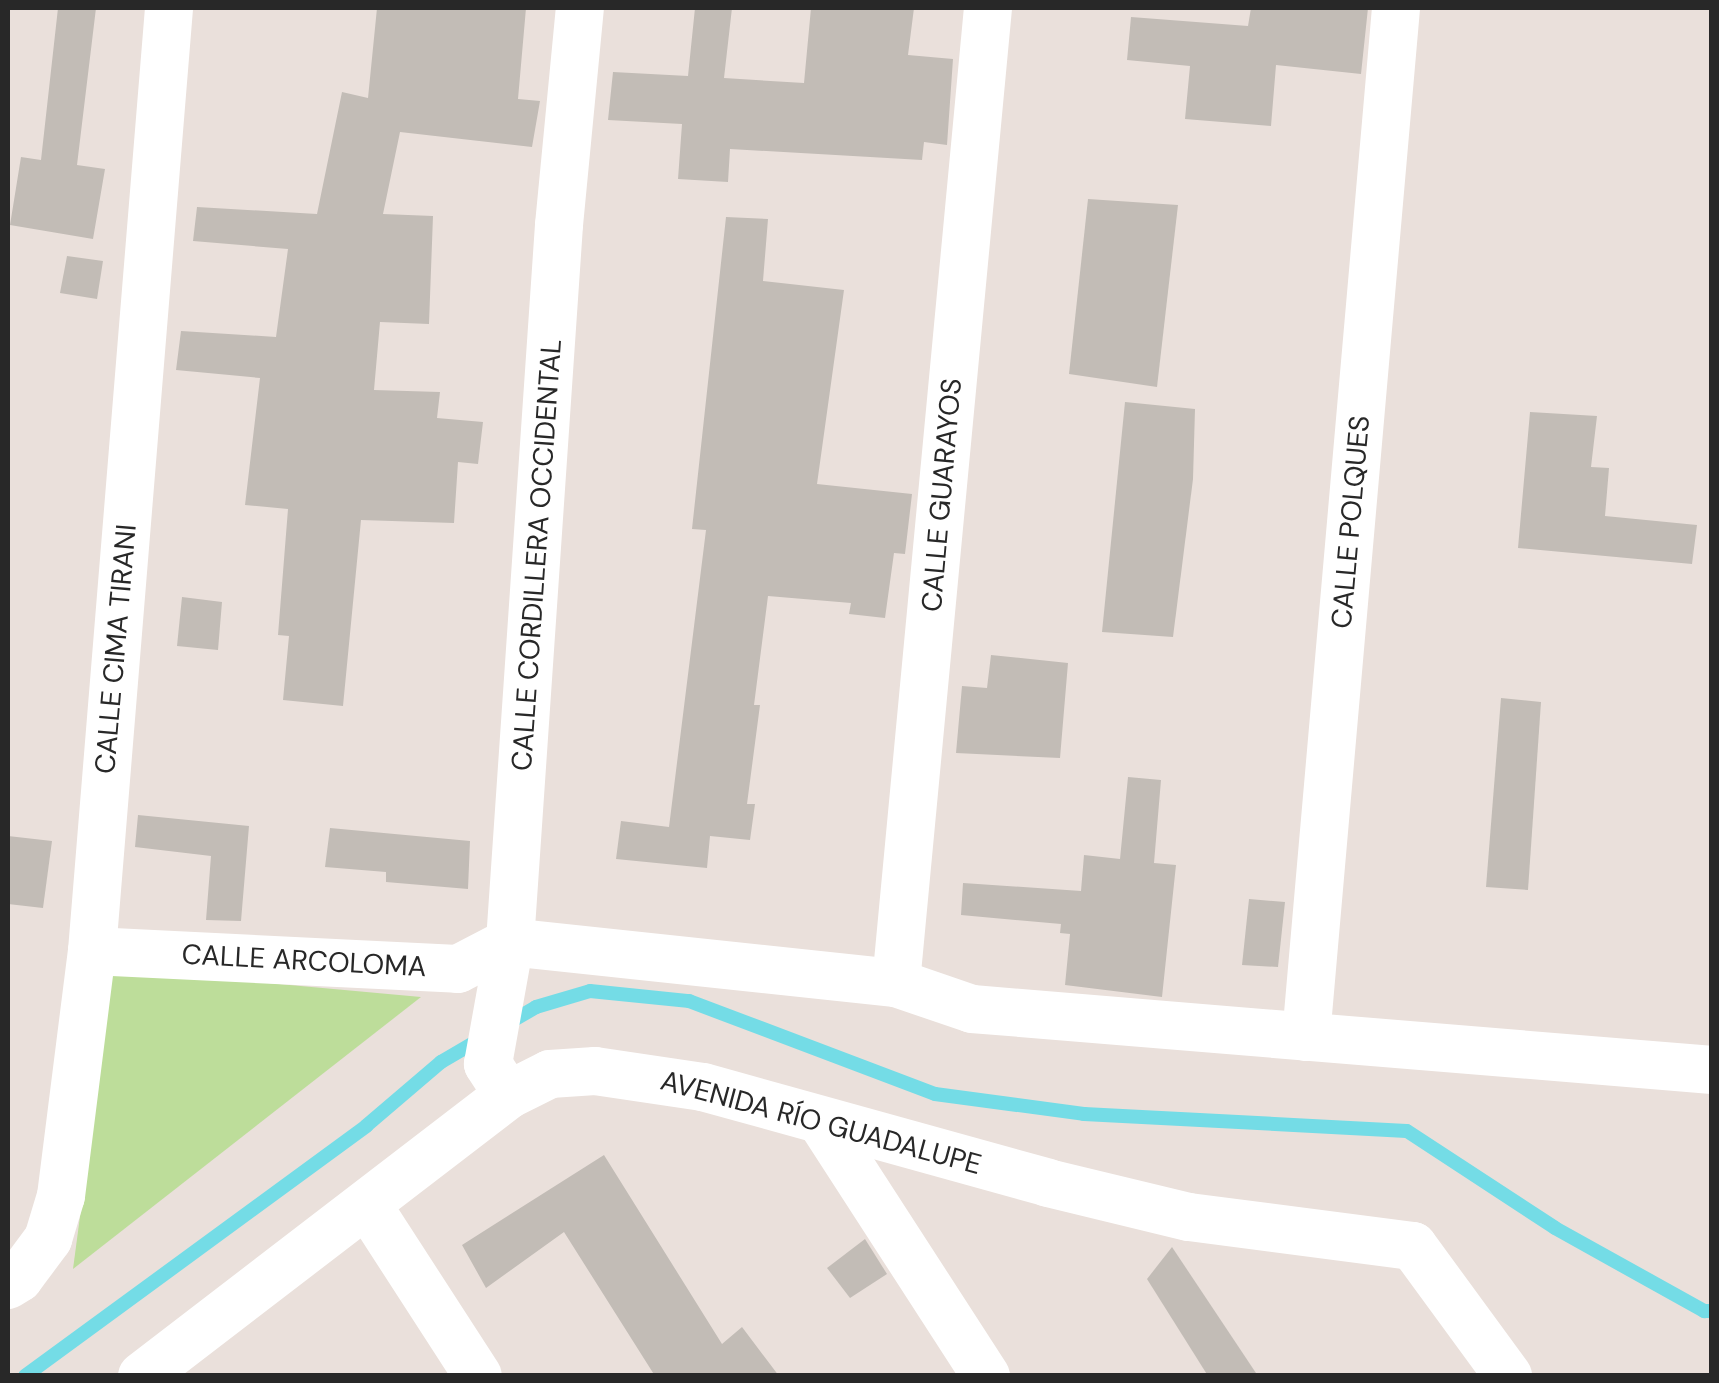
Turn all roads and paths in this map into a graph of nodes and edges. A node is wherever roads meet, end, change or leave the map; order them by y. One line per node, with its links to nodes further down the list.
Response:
1 (169, 8): 6 (street, CALLE CIMA TIRANI)
2 (580, 8): 5 (street, CALLE CORDILLERA OCCIDENTAL)
3 (988, 8): 7 (street, CALLE GUARAYOS)
4 (1396, 8): 8 (street, CALLE POLQUES)
5 (510, 942): 6 (street, CALLE ARCOLOMA); 7 (street); 10 (street, CALLE CORDILLERA OCCIDENTAL)
6 (92, 951): 13 (street, CALLE CIMA TIRANI)
7 (896, 983): 8 (street)
8 (1306, 1037): 9 (street)
9 (1712, 1070)
10 (498, 1080): 11 (street, AVENIDA RÍO GUADALUPE); 12 (street, AVENIDA RÍO GUADALUPE)
11 (822, 1121): 16 (street); 17 (street, AVENIDA RÍO GUADALUPE)
12 (368, 1206): 14 (street, AVENIDA RÍO GUADALUPE); 15 (street)
13 (13, 1281)
14 (142, 1376)
15 (478, 1376)
16 (986, 1376)
17 (1508, 1376)

